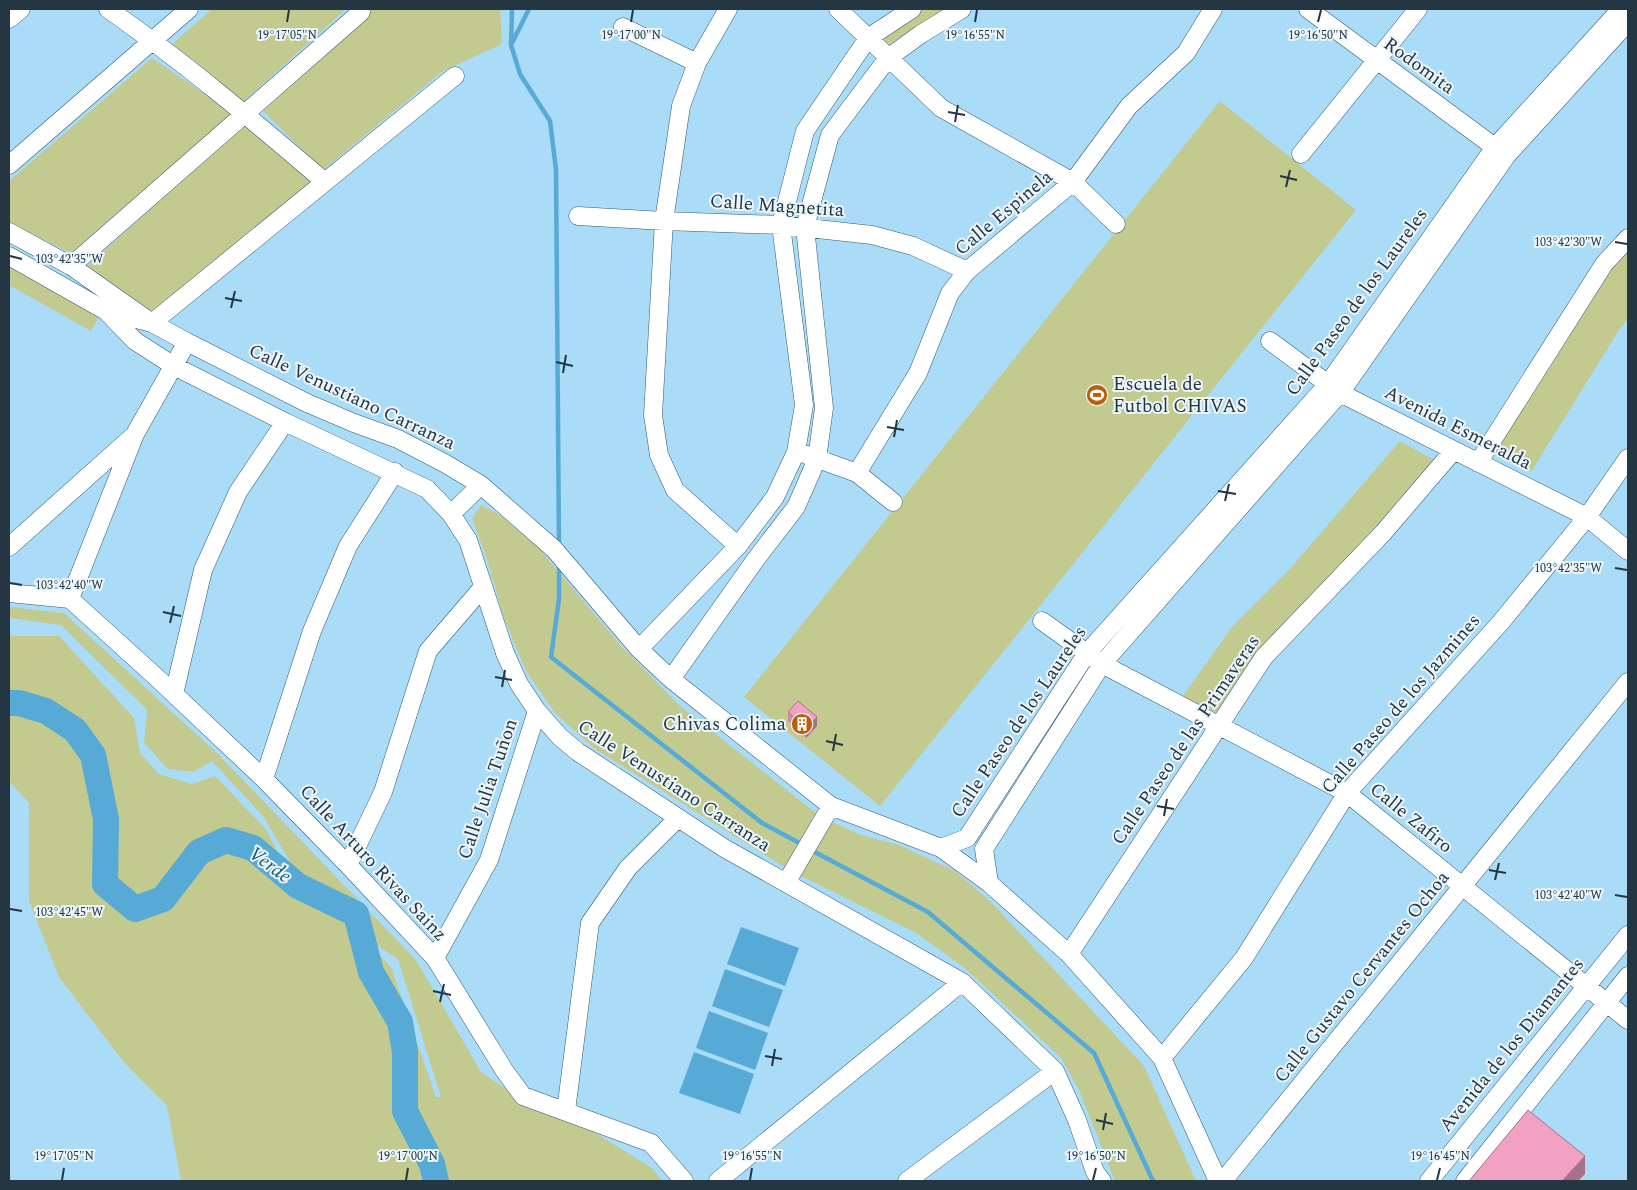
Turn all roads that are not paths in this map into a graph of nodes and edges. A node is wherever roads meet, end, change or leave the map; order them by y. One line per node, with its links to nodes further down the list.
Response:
1 (21, 9): 13 (street)
2 (108, 9): 17 (street)
3 (189, 9): 17 (street)
4 (728, 9): 20 (street)
5 (838, 9): 16 (street)
6 (912, 9): 16 (street)
7 (962, 9): 18 (street)
8 (1213, 9): 27 (street, Calle Espinela)
9 (1308, 9): 19 (street, Rodomita)
10 (1418, 9): 19 (street)
11 (1620, 9): 23 (street, Calle Paseo de los Laureles)
12 (361, 12): 22 (street)
13 (9, 19)
14 (1628, 22): 23 (street, Calle Paseo de los Laureles)
15 (624, 27): 20 (street)
16 (868, 38): 18 (street); 31 (street)
17 (153, 40): 22 (street); 25 (street)
18 (888, 58): 27 (street); 32 (street)
19 (1375, 60): 23 (street, Rodomita); 24 (street)
20 (698, 63): 29 (street)
21 (455, 76): 26 (street)
22 (245, 114): 26 (street); 36 (street)
23 (1501, 151): 43 (street, Calle Paseo de los Laureles)
24 (1300, 154)
25 (9, 165)
26 (325, 182): 39 (street)
27 (1073, 182): 30 (street); 37 (street, Calle Espinela)
28 (578, 216): 29 (street, Calle Magnetita)
29 (664, 221): 31 (street, Calle Magnetita); 58 (street)
30 (1116, 224)
31 (781, 225): 32 (street, Calle Magnetita); 47 (street)
32 (806, 227): 37 (street, Calle Magnetita); 49 (street)
33 (9, 232): 36 (street)
34 (1628, 238): 50 (street)
35 (9, 256): 38 (street, Calle Venustiano Carranza)
36 (71, 266): 39 (street)
37 (967, 271): 52 (street, Calle Espinela)
38 (106, 311): 39 (street, Calle Venustiano Carranza); 42 (street, Calle Venustiano Carranza)
39 (152, 323): 41 (street, Calle Venustiano Carranza)
40 (1270, 341): 43 (street, Avenida Esmeralda)
41 (187, 342): 42 (street); 53 (street, Calle Venustiano Carranza)
42 (174, 366): 44 (street, Calle Venustiano Carranza); 45 (street)
43 (1334, 388): 46 (street, Avenida Esmeralda); 65 (street, Calle Paseo de los Laureles); 66 (street, Calle Paseo de los Laureles)
44 (286, 422): 51 (street, Calle Venustiano Carranza); 69 (street)
45 (135, 434): 57 (street); 62 (street)
46 (1454, 450): 50 (street, Avenida Esmeralda); 71 (street, Calle Paseo de las Primaveras)
47 (796, 452): 49 (street); 58 (street)
48 (1628, 458): 56 (street, Calle Paseo de los Jazmines)
49 (817, 459): 52 (street); 67 (street)
50 (1478, 462): 56 (street, Avenida Esmeralda)
51 (395, 472): 55 (street, Calle Venustiano Carranza); 72 (street)
52 (857, 473): 54 (street)
53 (480, 485): 55 (street); 64 (street, Calle Venustiano Carranza)
54 (893, 502)
55 (451, 514): 60 (street, Calle Venustiano Carranza)
56 (1588, 517): 59 (street, Avenida Esmeralda); 73 (street, Calle Paseo de los Jazmines)
57 (9, 546)
58 (738, 546): 64 (street)
59 (1628, 550)
60 (482, 587): 70 (street, Calle Venustiano Carranza); 77 (street)
61 (9, 592): 62 (street)
62 (70, 599): 69 (street, Calle Arturo Rivas Sainz)
63 (1042, 621): 65 (street, Calle Zafiro)
64 (639, 649): 67 (street, Calle Venustiano Carranza)
65 (1088, 653): 66 (street, Calle Zafiro); 76 (street, Calle Paseo de los Laureles)
66 (1102, 664): 71 (street, Calle Zafiro); 79 (street, Calle Paseo de los Laureles)
67 (671, 679): 74 (street, Calle Venustiano Carranza)
68 (1628, 682): 80 (street, Calle Gustavo Cervantes Ochoa)
69 (174, 694): 72 (street, Calle Arturo Rivas Sainz)
70 (537, 711): 75 (street, Calle Venustiano Carranza); 83 (street, Calle Julia Tuñon)
71 (1218, 725): 73 (street, Calle Zafiro); 82 (street, Calle Paseo de las Primaveras)
72 (264, 779): 77 (street, Calle Arturo Rivas Sainz)
73 (1347, 793): 80 (street, Calle Zafiro); 89 (street, Calle Paseo de los Jazmines)
74 (831, 806): 76 (street, Calle Venustiano Carranza); 78 (street)
75 (678, 818): 78 (street, Calle Venustiano Carranza); 91 (street)
76 (941, 848): 79 (street, Calle Venustiano Carranza)
77 (348, 865): 83 (street, Calle Arturo Rivas Sainz)
78 (786, 883): 85 (street, Calle Venustiano Carranza)
79 (989, 883): 82 (street, Calle Venustiano Carranza)
80 (1462, 886): 86 (street, Calle Zafiro); 97 (street, Calle Gustavo Cervantes Ochoa)
81 (1628, 935): 86 (street, Avenida de los Diamantes)
82 (1069, 954): 89 (street, Calle Venustiano Carranza)
83 (435, 958): 91 (street, Calle Arturo Rivas Sainz)
84 (1628, 976): 87 (street)
85 (962, 982): 90 (street, Calle Venustiano Carranza); 94 (street)
86 (1586, 986): 87 (street, Calle Zafiro); 98 (street, Avenida de los Diamantes)
87 (1606, 1003): 88 (street, Calle Zafiro); 99 (street)
88 (1628, 1020)
89 (1162, 1058): 96 (street, Calle Venustiano Carranza)
90 (1055, 1071): 92 (street, Calle Venustiano Carranza); 95 (street)
91 (566, 1111): 93 (street, Calle Arturo Rivas Sainz)
92 (1093, 1178)
93 (684, 1181)
94 (718, 1181)
95 (907, 1181)
96 (1218, 1181)
97 (1223, 1181)
98 (1429, 1181)
99 (1465, 1181)

